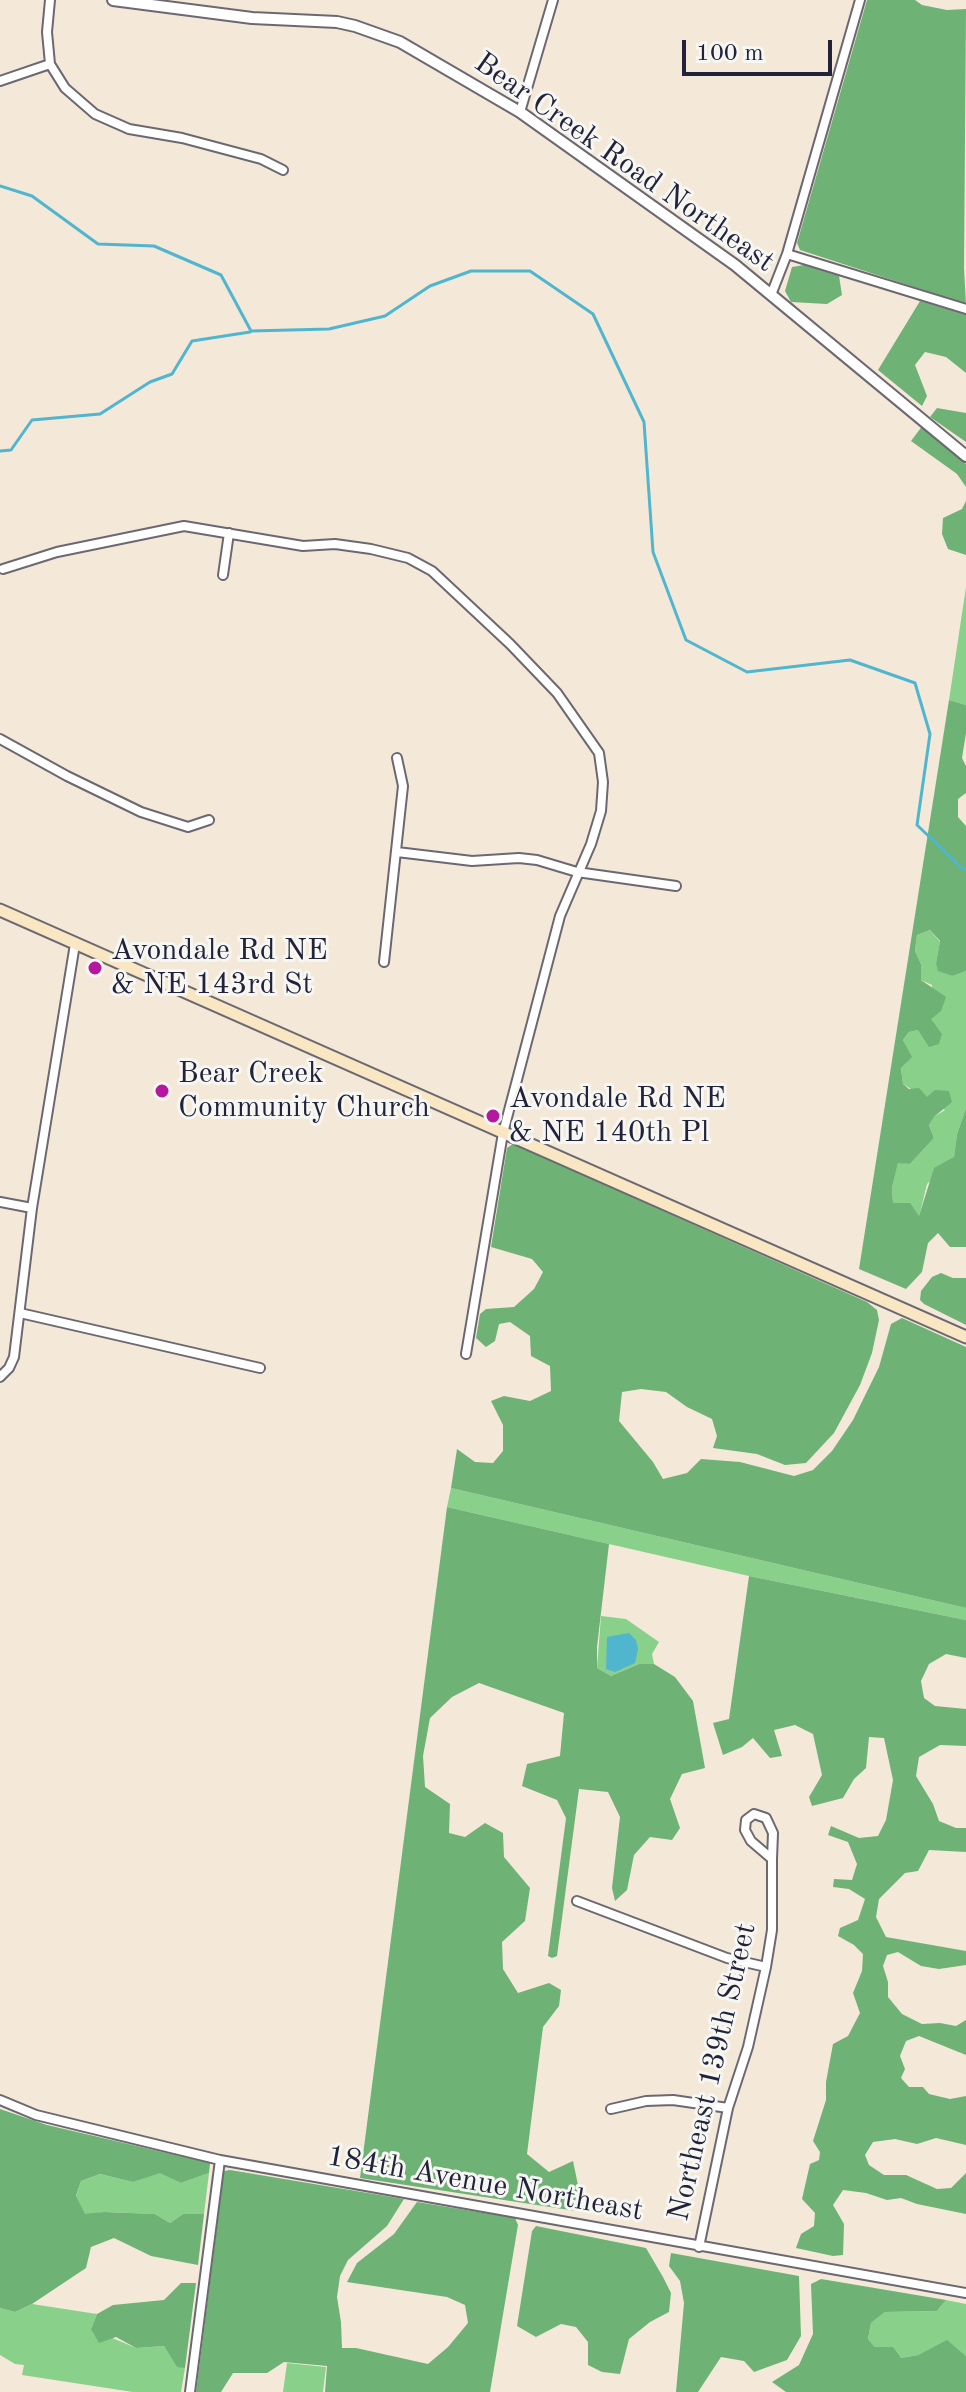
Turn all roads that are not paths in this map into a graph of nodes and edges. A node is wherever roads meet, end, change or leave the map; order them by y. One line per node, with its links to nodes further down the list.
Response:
1 (50, 0): 6 (street)
2 (113, 0): 5 (street, Bear Creek Road Northeast)
3 (553, 0): 8 (street)
4 (860, 0): 10 (street)
5 (145, 2): 8 (street, Bear Creek Road Northeast)
6 (50, 64): 7 (street); 9 (street)
7 (0, 81)
8 (520, 112): 11 (street, Bear Creek Road Northeast)
9 (283, 170)
10 (787, 254): 11 (street); 12 (street)
11 (771, 295): 13 (street, Bear Creek Road Northeast)
12 (966, 309)
13 (966, 456)
14 (229, 533): 15 (street); 16 (street); 21 (street)
15 (1, 569)
16 (223, 575)
17 (0, 739): 19 (street)
18 (397, 758): 20 (street)
19 (209, 820)
20 (397, 852): 21 (street); 25 (street)
21 (577, 872): 22 (street); 26 (street)
22 (676, 886)
23 (0, 910): 24 (main road)
24 (75, 944): 26 (main road); 28 (street)
25 (384, 962)
26 (503, 1133): 30 (main road); 31 (street)
27 (0, 1202): 28 (street)
28 (32, 1208): 29 (street)
29 (20, 1313): 32 (street); 33 (street)
30 (966, 1337)
31 (466, 1354)
32 (260, 1368)
33 (2, 1377)
34 (772, 1859): 34 (street, Northeast 139th Street); 36 (street, Northeast 139th Street)
35 (577, 1901): 36 (street)
36 (766, 1967): 38 (street, Northeast 139th Street)
37 (0, 2100): 40 (street, 184th Avenue Northeast)
38 (728, 2108): 39 (street); 41 (street, Northeast 139th Street)
39 (611, 2109)
40 (220, 2160): 41 (street, 184th Avenue Northeast); 43 (street)
41 (699, 2247): 42 (street, 184th Avenue Northeast)
42 (966, 2293)
43 (190, 2392)

